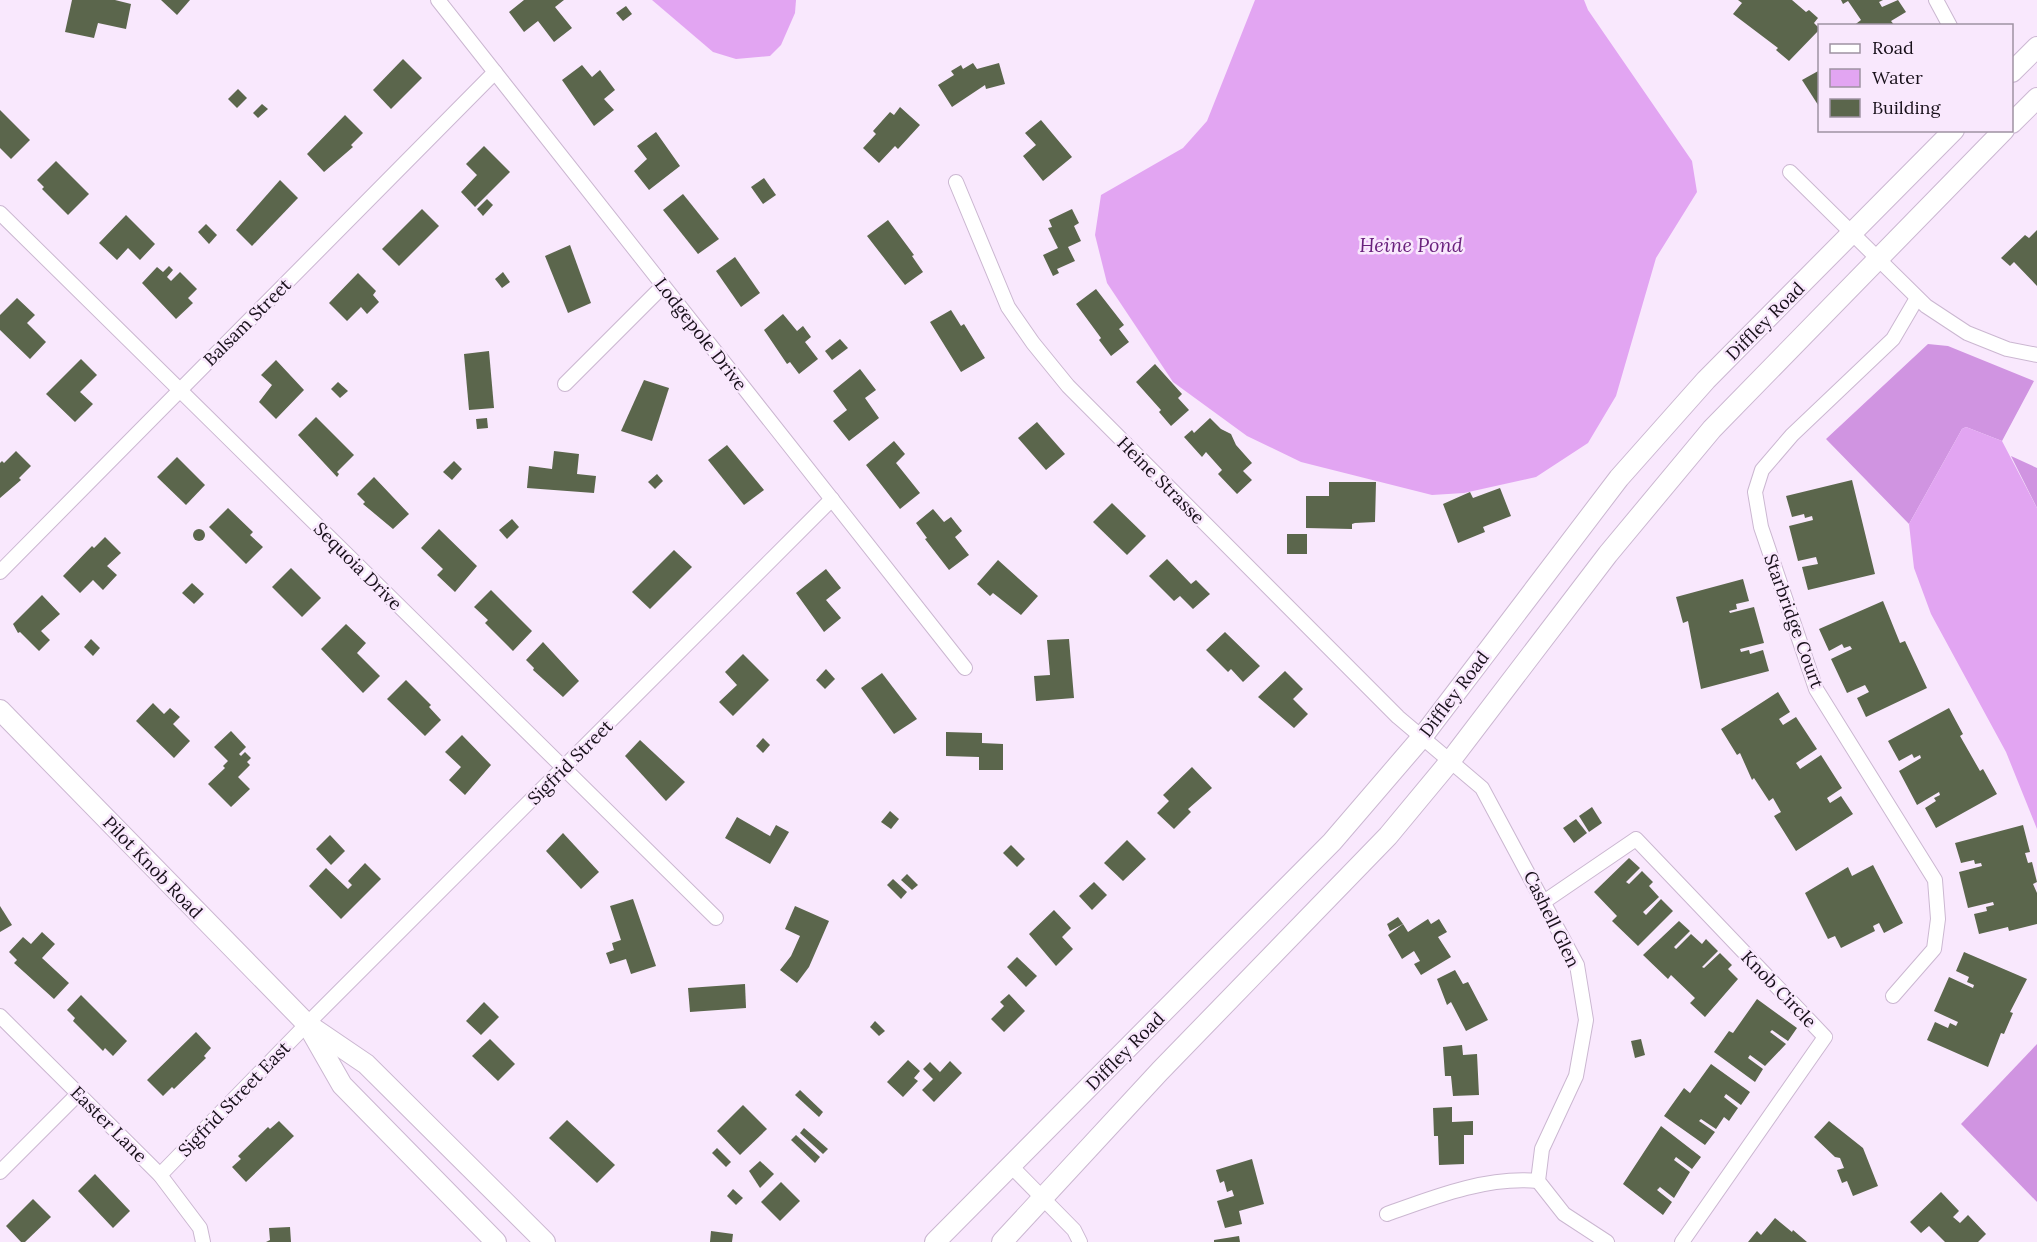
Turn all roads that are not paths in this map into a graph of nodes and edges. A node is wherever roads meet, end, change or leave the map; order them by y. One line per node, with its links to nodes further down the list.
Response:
1 (438, 0): 6 (street, Lodgepole Drive)
2 (1936, 0): 3 (street)
3 (1949, 24)
4 (2037, 47): 5 (main road)
5 (2013, 71)
6 (495, 72): 15 (street, Lodgepole Drive); 19 (street, Balsam Street)
7 (2037, 98): 8 (main road)
8 (2013, 122)
9 (1952, 132): 14 (main road, Diffley Road)
10 (2002, 132): 14 (main road, Diffley Road)
11 (1790, 172): 14 (street)
12 (956, 182): 24 (street, Heine Strasse)
13 (0, 213): 19 (street, Sequoia Drive)
14 (1865, 246): 16 (street); 24 (main road, Diffley Road); 25 (main road, Diffley Road)
15 (663, 286): 18 (street); 20 (street, Lodgepole Drive)
16 (1917, 298): 17 (street); 29 (street, Starbridge Court)
17 (2037, 355)
18 (565, 384)
19 (179, 389): 21 (street, Balsam Street); 26 (street, Sequoia Drive)
20 (832, 499): 22 (street, Lodgepole Drive); 26 (street, Sigfrid Street)
21 (0, 572)
22 (965, 668)
23 (0, 710): 31 (main road, Pilot Knob Road)
24 (1423, 736): 25 (street, Cashell Glen); 33 (main road, Diffley Road)
25 (1451, 760): 27 (street, Cashell Glen); 37 (main road, Diffley Road)
26 (564, 768): 28 (street, Sequoia Drive); 31 (street, Sigfrid Street)
27 (1545, 901): 36 (street, Cashell Glen); 46 (street, Knob Circle)
28 (716, 918)
29 (1893, 996)
30 (0, 1016): 32 (street, Easter Lane)
31 (307, 1024): 35 (street, Sigfrid Street East); 40 (main road, Pilot Knob Road); 41 (main road, Pilot Knob Road)
32 (78, 1094): 34 (street); 35 (street, Easter Lane)
33 (1011, 1166): 37 (street); 42 (main road, Diffley Road)
34 (0, 1172)
35 (160, 1175): 39 (street, Easter Lane)
36 (1538, 1181): 38 (street); 45 (street)
37 (1044, 1199): 43 (main road, Diffley Road); 44 (street)
38 (1387, 1214)
39 (203, 1242)
40 (496, 1242)
41 (545, 1242)
42 (935, 1242)
43 (1002, 1242)
44 (1080, 1242)
45 (1607, 1242)
46 (1682, 1242)

